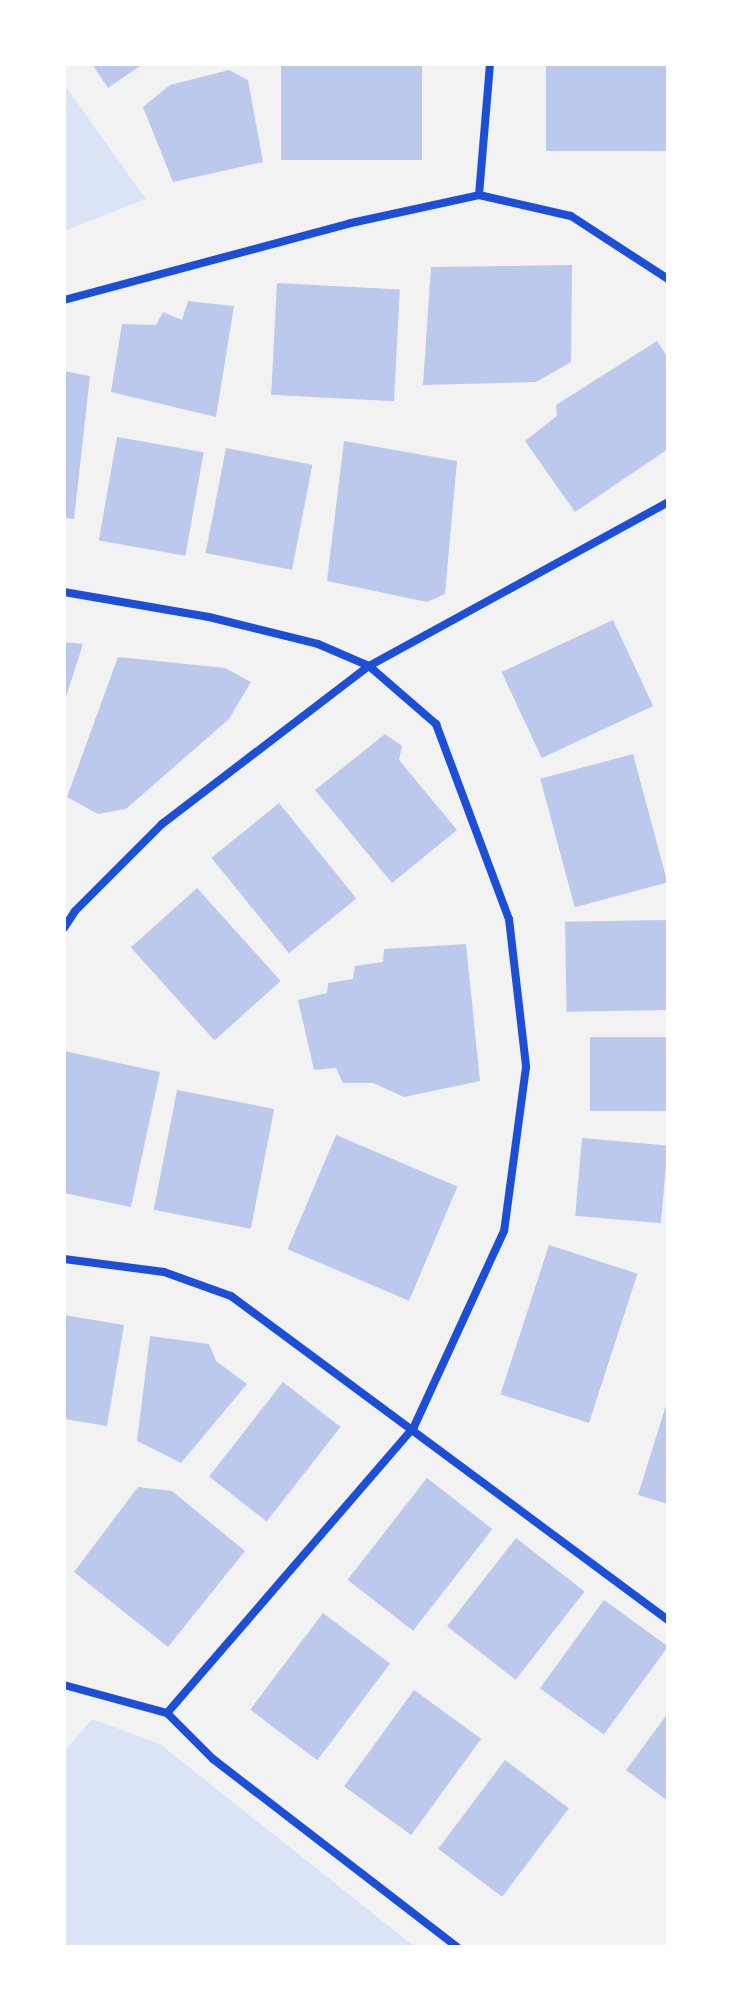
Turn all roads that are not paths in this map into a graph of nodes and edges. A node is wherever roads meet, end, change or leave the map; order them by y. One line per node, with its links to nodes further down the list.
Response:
1 (490, 64): 2 (street)
2 (479, 195): 3 (street); 4 (street)
3 (668, 279)
4 (64, 300)
5 (668, 502): 7 (street)
6 (64, 592): 7 (street)
7 (369, 666): 8 (street); 10 (street)
8 (64, 928)
9 (64, 1259): 10 (street)
10 (414, 1427): 11 (street); 13 (street)
11 (668, 1620)
12 (64, 1685): 13 (street)
13 (167, 1713): 14 (street)
14 (457, 1947)

